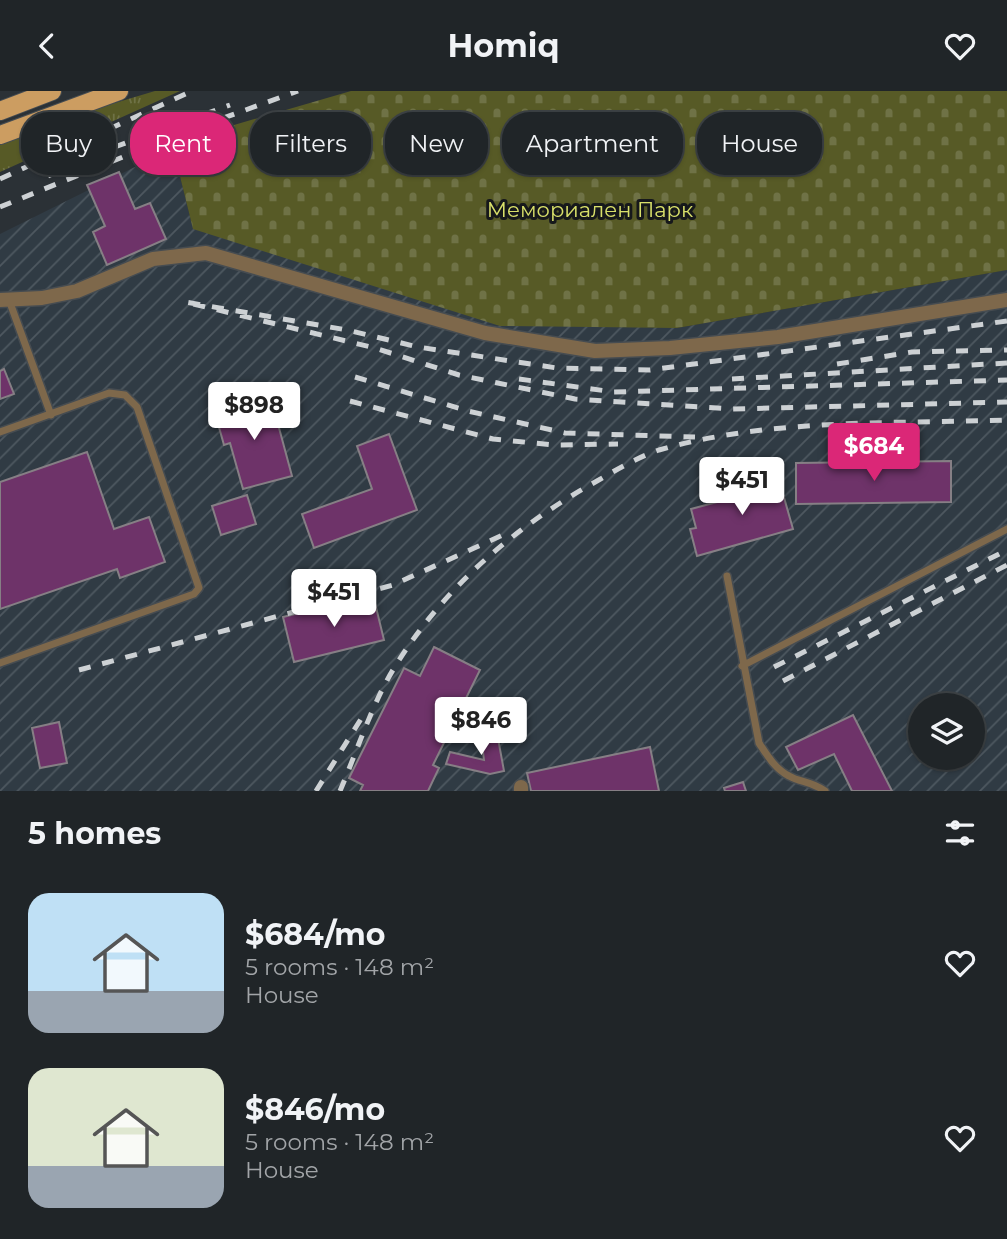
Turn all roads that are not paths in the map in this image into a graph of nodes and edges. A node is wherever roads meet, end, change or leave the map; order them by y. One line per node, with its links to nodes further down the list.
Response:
1 (52, 91): 4 (main road)
2 (119, 91): 3 (main road)
3 (99, 95): 5 (main road)
4 (0, 111)
5 (0, 135)
6 (4, 300): 7 (street); 8 (lane)
7 (1007, 300)
8 (51, 415): 9 (lane); 12 (lane)
9 (0, 432)
10 (1007, 529): 13 (lane)
11 (727, 576): 13 (lane)
12 (0, 663)
13 (743, 666): 14 (lane)
14 (825, 791)

